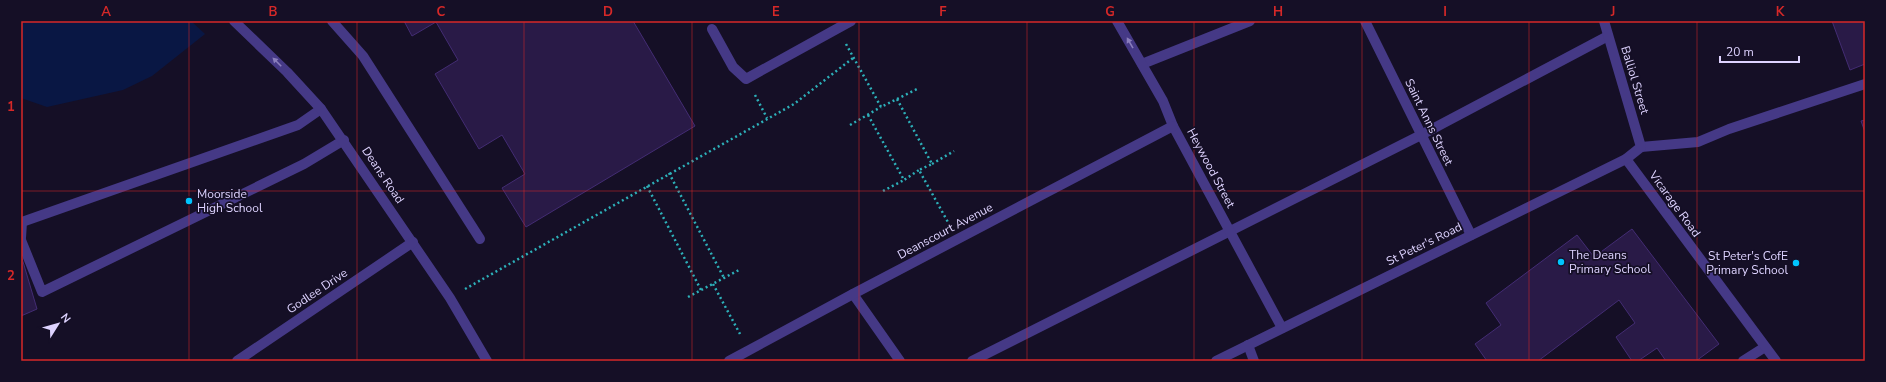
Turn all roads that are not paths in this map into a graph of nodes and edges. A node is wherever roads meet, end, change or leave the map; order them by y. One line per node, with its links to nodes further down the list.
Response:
1 (234, 21): 12 (street, Deans Road, one-way to 1)
2 (332, 21): 21 (street)
3 (851, 21): 8 (street)
4 (1117, 21): 10 (street, Heywood Street, one-way to 4)
5 (1250, 21): 10 (street)
6 (1365, 21): 14 (street, Saint Anns Street)
7 (1604, 21): 9 (street, Balliol Street)
8 (712, 29)
9 (1608, 36): 14 (street); 16 (street, Balliol Street)
10 (1142, 64): 13 (street, Heywood Street)
11 (1865, 84): 16 (street)
12 (321, 109): 15 (street, Deans Road); 20 (street)
13 (1173, 126): 18 (street, Heywood Street); 23 (street, Deanscourt Avenue)
14 (1421, 135): 18 (street); 19 (street, Saint Anns Street)
15 (344, 140): 20 (street); 22 (street, Deans Road)
16 (1642, 147): 17 (street, St Peter's Road)
17 (1626, 159): 19 (street, St Peter's Road); 26 (street, Vicarage Road)
18 (1231, 232): 24 (street, Heywood Street); 31 (street)
19 (1470, 235): 24 (street, St Peter's Road)
20 (21, 239)
21 (480, 239)
22 (412, 242): 27 (street, Godlee Drive); 28 (street, Deans Road)
23 (853, 294): 29 (street, Deanscourt Avenue); 30 (street)
24 (1282, 328): 25 (street, St Peter's Road)
25 (1248, 345): 32 (street, St Peter's Road); 33 (street)
26 (1765, 348): 34 (street); 35 (street, Vicarage Road)
27 (237, 361)
28 (487, 361)
29 (729, 361)
30 (900, 361)
31 (972, 361)
32 (1216, 361)
33 (1254, 361)
34 (1743, 361)
35 (1776, 361)

